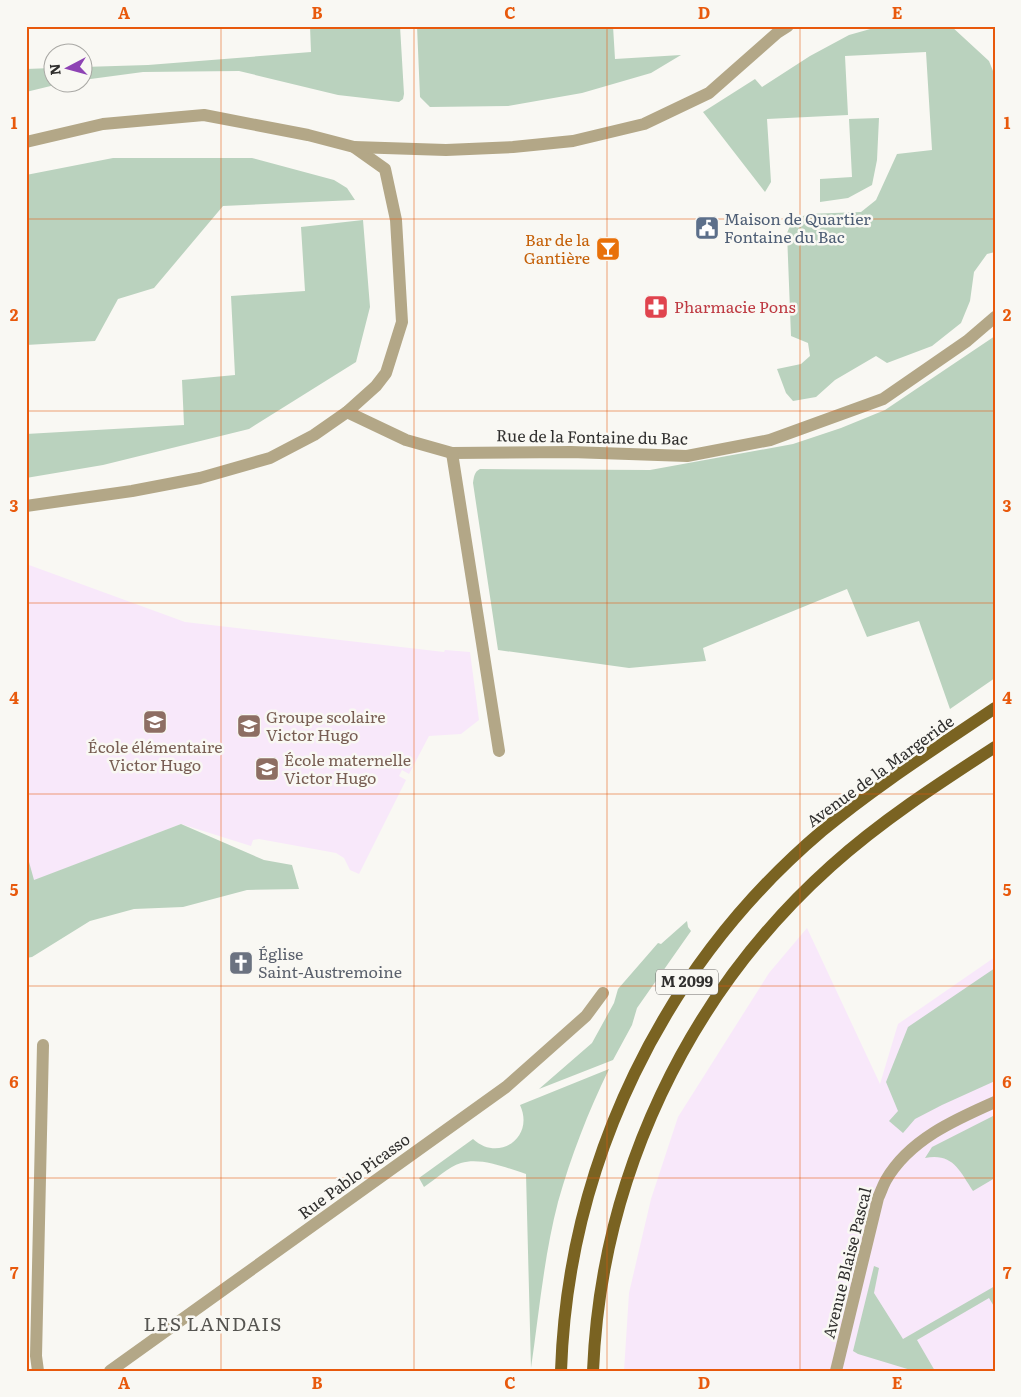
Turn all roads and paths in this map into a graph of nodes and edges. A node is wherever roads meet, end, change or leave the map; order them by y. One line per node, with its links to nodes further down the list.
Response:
1 (788, 26): 3 (street)
2 (26, 142): 3 (street)
3 (354, 147): 5 (street)
4 (995, 317): 6 (street, Rue de la Fontaine du Bac)
5 (347, 412): 6 (street, Rue de la Fontaine du Bac); 7 (street)
6 (452, 453): 10 (street)
7 (26, 506)
8 (995, 708): 16 (main road, Avenue de la Margeride / M 2099)
9 (995, 747): 17 (main road, M 2099)
10 (499, 751)
11 (604, 993): 15 (street, Rue Pablo Picasso)
12 (43, 1045): 14 (street)
13 (995, 1102): 18 (street, Avenue Blaise Pascal)
14 (38, 1371)
15 (110, 1371)
16 (561, 1371)
17 (593, 1371)
18 (836, 1371)

